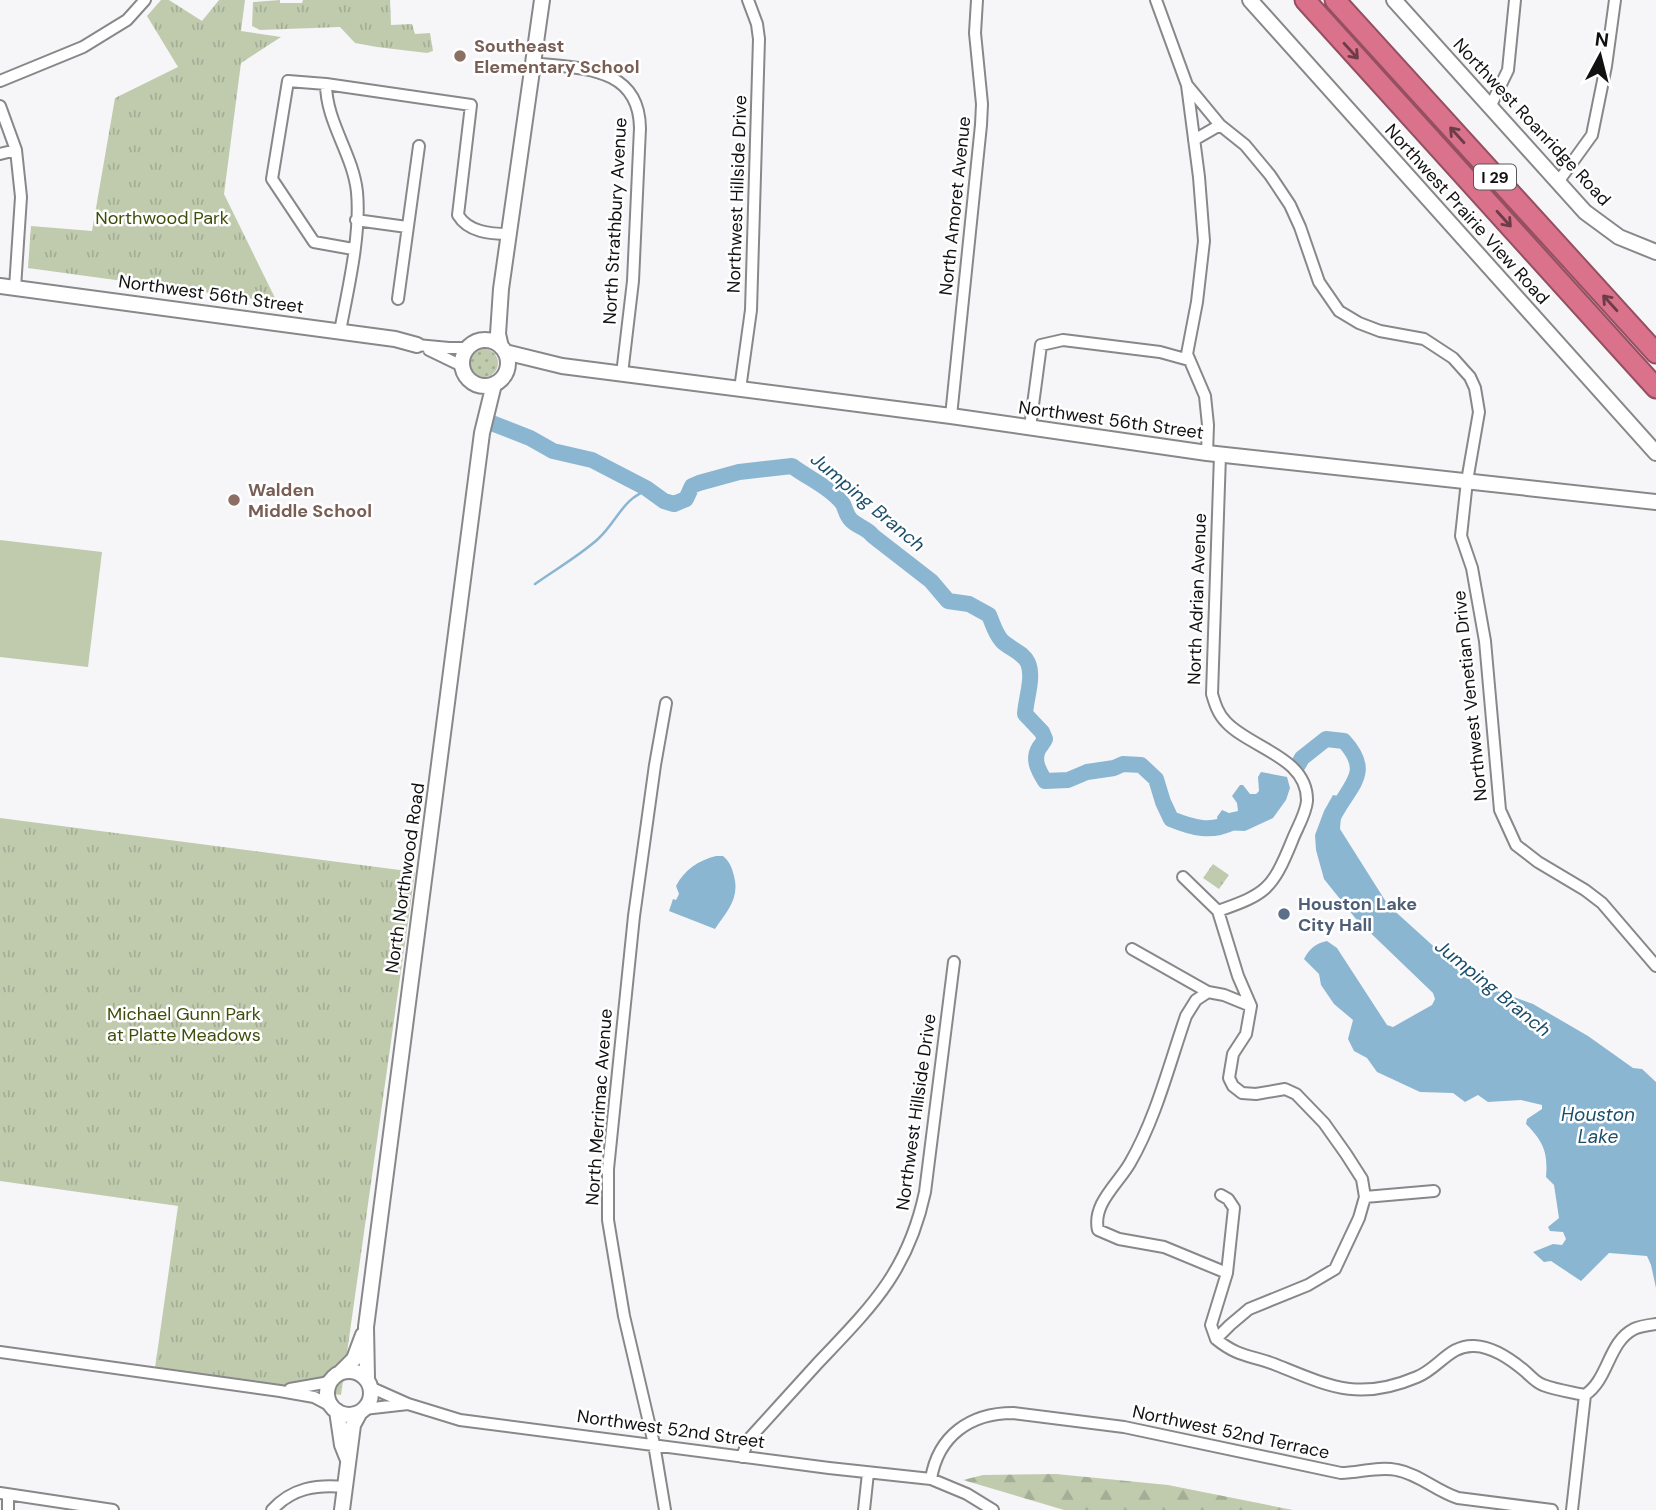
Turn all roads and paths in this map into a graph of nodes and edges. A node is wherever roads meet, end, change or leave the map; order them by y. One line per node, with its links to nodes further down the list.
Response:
1 (145, 0): 13 (street)
2 (541, 0): 12 (street)
3 (748, 0): 45 (street, Northwest Hillside Drive)
4 (977, 0): 46 (street, North Amoret Avenue)
5 (1156, 0): 15 (street, North Adrian Avenue)
6 (1250, 0): 49 (street, Northwest Prairie View Road)
7 (1305, 0): 44 (highway, I 29, one-way to 44)
8 (1335, 0): 36 (highway, I 29, one-way to 8)
9 (1394, 0): 17 (street, Northwest Roanridge Road)
10 (1515, 0): 17 (street)
11 (1615, 0): 23 (street)
12 (533, 63): 26 (street); 41 (street, North Strathbury Avenue)
13 (0, 81)
14 (326, 84): 24 (street); 26 (street); 27 (street)
15 (1186, 85): 18 (street, Northwest Venetian Drive); 19 (street, North Adrian Avenue)
16 (0, 106): 21 (street)
17 (1490, 107): 23 (street, Northwest Roanridge Road)
18 (1220, 125): 19 (street); 51 (street, Northwest Venetian Drive)
19 (1194, 140): 37 (street, North Adrian Avenue)
20 (419, 146): 25 (street)
21 (16, 150): 22 (street); 29 (street)
22 (0, 154)
23 (1559, 183): 28 (street, Northwest Roanridge Road)
24 (356, 220): 25 (street); 27 (street)
25 (407, 227): 31 (street)
26 (509, 234): 30 (street)
27 (353, 248): 32 (street)
28 (1656, 252)
29 (7, 287): 32 (street, Northwest 56th Street)
30 (501, 289): 33 (street); 35 (street)
31 (398, 299)
32 (340, 331): 34 (street, Northwest 56th Street)
33 (474, 344): 34 (street, Northwest 56th Street); 35 (street); 38 (street)
34 (417, 345): 38 (street, Northwest 56th Street)
35 (503, 350): 39 (street, Northwest 56th Street); 40 (street)
36 (1656, 354)
37 (1189, 360): 47 (street); 50 (street, North Adrian Avenue)
38 (462, 366): 42 (street)
39 (562, 366): 40 (street, Northwest 56th Street); 41 (street, Northwest 56th Street)
40 (506, 371): 43 (street)
41 (622, 374): 45 (street, Northwest 56th Street)
42 (472, 383): 43 (street); 48 (street, North Northwood Road)
43 (494, 384): 48 (street, North Northwood Road)
44 (1656, 388)
45 (740, 389): 46 (street, Northwest 56th Street)
46 (951, 415): 47 (street, Northwest 56th Street)
47 (1030, 427): 50 (street, Northwest 56th Street)
48 (482, 433): 66 (street, North Northwood Road)
49 (1656, 453)
50 (1214, 454): 51 (street, Northwest 56th Street); 55 (street, North Adrian Avenue)
51 (1467, 481): 52 (street, Northwest 56th Street); 58 (street, Northwest Venetian Drive)
52 (1656, 502)
53 (666, 703): 76 (street, North Merrimac Avenue)
54 (1183, 877): 55 (street)
55 (1218, 911): 60 (street)
56 (1132, 949): 59 (street)
57 (954, 962): 77 (street, Northwest Hillside Drive)
58 (1656, 966)
59 (1208, 992): 60 (street); 64 (street)
60 (1251, 1006): 63 (street)
61 (1434, 1191): 63 (street)
62 (1221, 1195): 64 (street)
63 (1365, 1197): 67 (street)
64 (1227, 1273): 67 (street)
65 (1656, 1324): 72 (street)
66 (366, 1327): 69 (street, North Northwood Road); 70 (street, North Northwood Road)
67 (1216, 1339): 72 (street)
68 (0, 1352): 71 (street)
69 (336, 1376): 70 (street); 71 (street); 74 (street)
70 (369, 1383): 73 (street, Northwest 52nd Street); 75 (street)
71 (280, 1391): 74 (street)
72 (1585, 1395): 92 (street)
73 (408, 1404): 75 (street, Northwest 52nd Street); 76 (street, Northwest 52nd Street)
74 (335, 1409): 75 (street); 78 (street)
75 (362, 1411): 78 (street)
76 (654, 1444): 77 (street, Northwest 52nd Street); 88 (street, North Merrimac Avenue)
77 (742, 1457): 79 (street, Northwest 52nd Street)
78 (348, 1462): 81 (street)
79 (868, 1473): 80 (street, Northwest 52nd Street); 89 (street)
80 (931, 1479): 83 (street, Northwest 52nd Terrace); 90 (street, Northwest 52nd Street)
81 (345, 1486): 86 (street); 87 (street)
82 (4, 1494): 84 (street); 85 (street)
83 (1513, 1508): 91 (street, Northwest 52nd Terrace)
84 (8, 1510)
85 (113, 1510)
86 (272, 1510)
87 (342, 1510)
88 (665, 1510)
89 (864, 1510)
90 (993, 1510)
91 (1552, 1510)
92 (1573, 1510)

